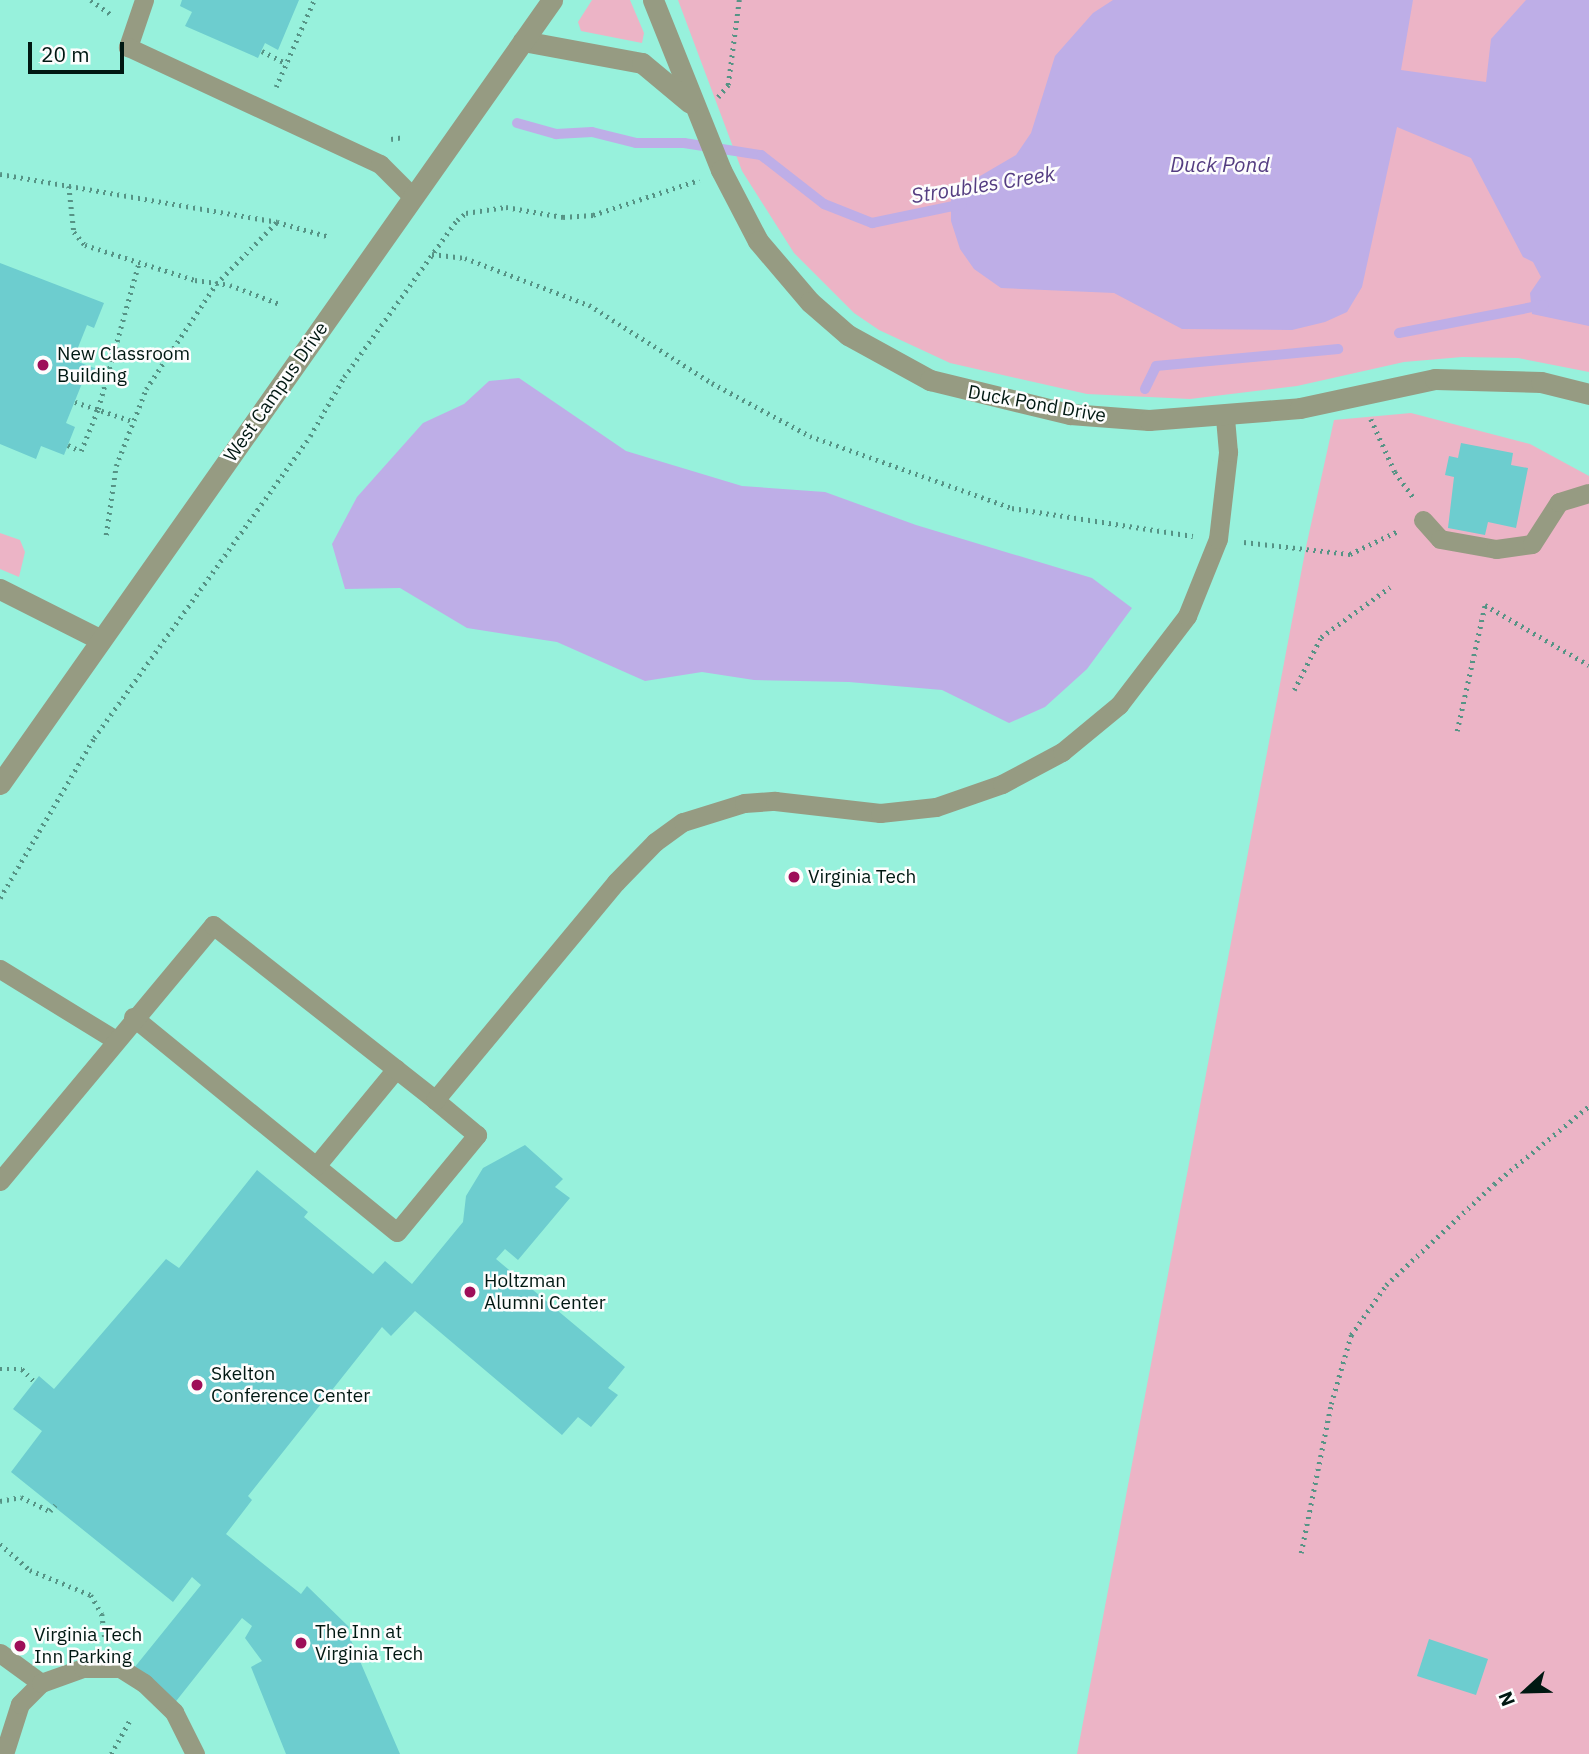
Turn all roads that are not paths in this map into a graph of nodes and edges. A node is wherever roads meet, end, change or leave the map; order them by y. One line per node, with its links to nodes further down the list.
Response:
1 (144, 0): 6 (lane)
2 (552, 0): 4 (street, West Campus Drive)
3 (653, 0): 5 (street, Duck Pond Drive)
4 (523, 41): 5 (street, Duck Pond Drive); 6 (street, West Campus Drive)
5 (698, 113): 8 (street, Duck Pond Drive)
6 (413, 197): 12 (street, West Campus Drive)
7 (1589, 394): 8 (street, Duck Pond Drive)
8 (1225, 416): 18 (lane)
9 (1589, 493): 10 (lane)
10 (1423, 520)
11 (0, 589): 12 (street)
12 (101, 640): 13 (street, West Campus Drive)
13 (0, 784)
14 (0, 969): 16 (lane)
15 (133, 1017): 16 (lane); 17 (lane); 19 (lane)
16 (114, 1039): 20 (lane)
17 (396, 1069): 18 (lane); 19 (lane)
18 (435, 1100): 19 (lane)
19 (316, 1166)
20 (0, 1181)
21 (0, 1653): 22 (lane)
22 (41, 1682): 23 (lane); 24 (lane)
23 (4, 1754)
24 (195, 1754)

